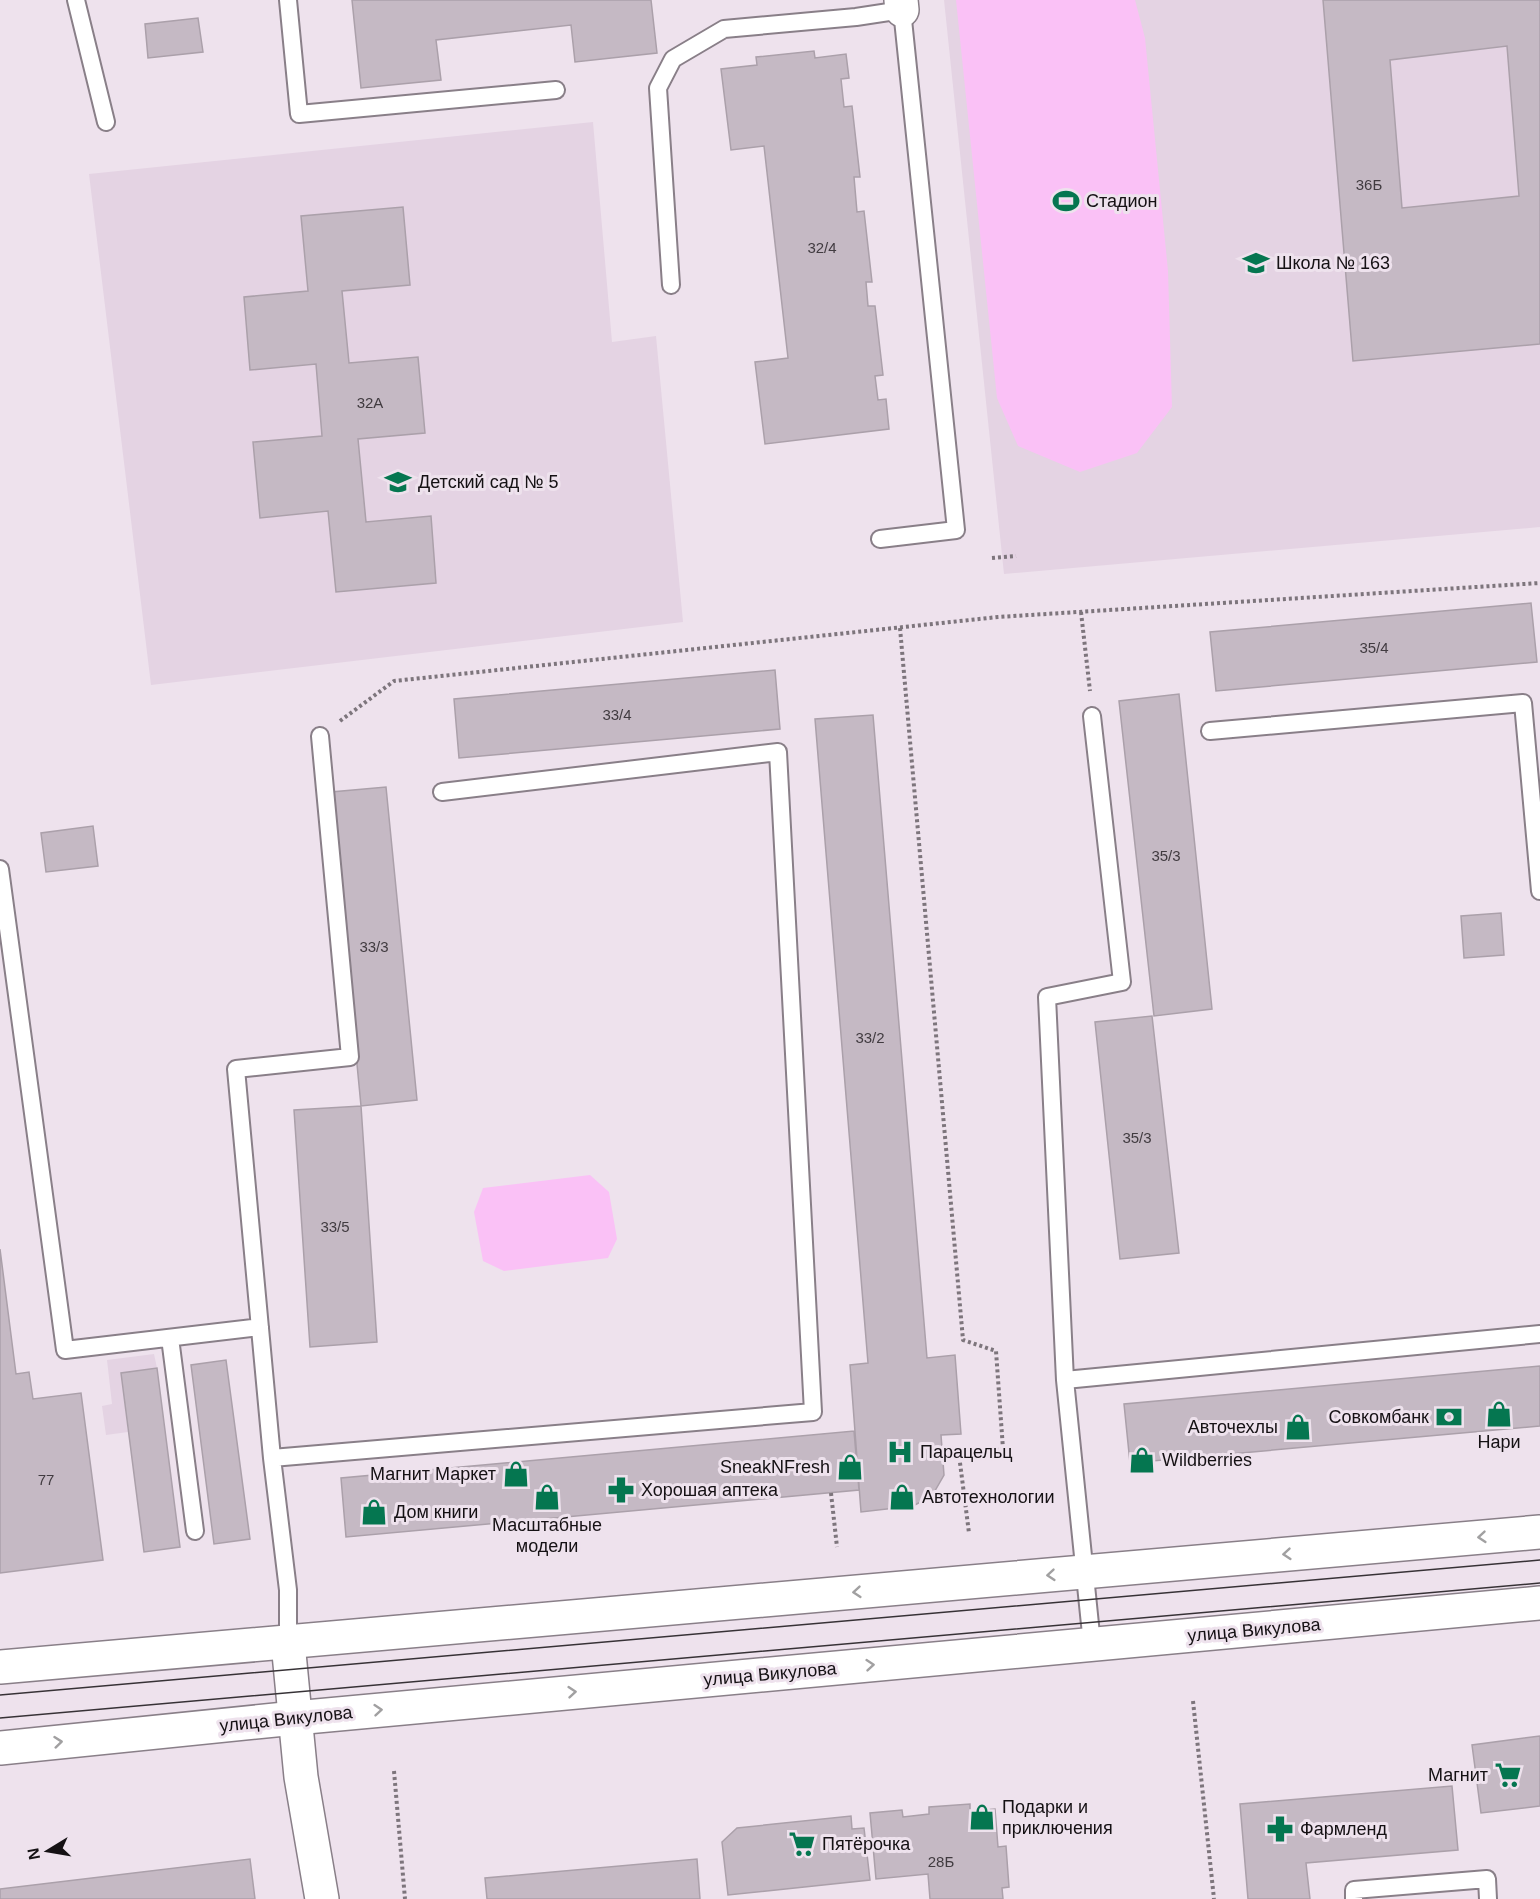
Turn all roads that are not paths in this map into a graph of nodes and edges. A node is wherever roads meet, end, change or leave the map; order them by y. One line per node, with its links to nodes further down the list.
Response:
1 (76, 0): 5 (lane)
2 (288, 0): 4 (lane)
3 (902, 5): 6 (lane); 7 (lane)
4 (556, 90)
5 (106, 122)
6 (671, 285)
7 (880, 539)
8 (1092, 716): 17 (lane)
9 (1210, 731): 13 (lane)
10 (320, 736): 14 (lane)
11 (442, 792): 18 (lane)
12 (0, 869): 16 (lane)
13 (1540, 891)
14 (260, 1327): 16 (lane); 18 (lane)
15 (1540, 1334): 17 (lane)
16 (170, 1338): 19 (lane)
17 (1065, 1380): 21 (lane)
18 (272, 1458): 23 (lane)
19 (195, 1531)
20 (1540, 1532): 21 (street, one-way to 21)
21 (1085, 1572): 23 (street, one-way to 23); 24 (lane)
22 (1540, 1603): 24 (street, улица Викулова)
23 (288, 1642): 25 (street); 26 (street)
24 (1092, 1644): 26 (street, улица Викулова, one-way to 24)
25 (0, 1667)
26 (295, 1718): 27 (street, улица Викулова, one-way to 26); 28 (street)
27 (0, 1749)
28 (322, 1899)
29 (1354, 1899): 30 (lane)
30 (1488, 1899)

